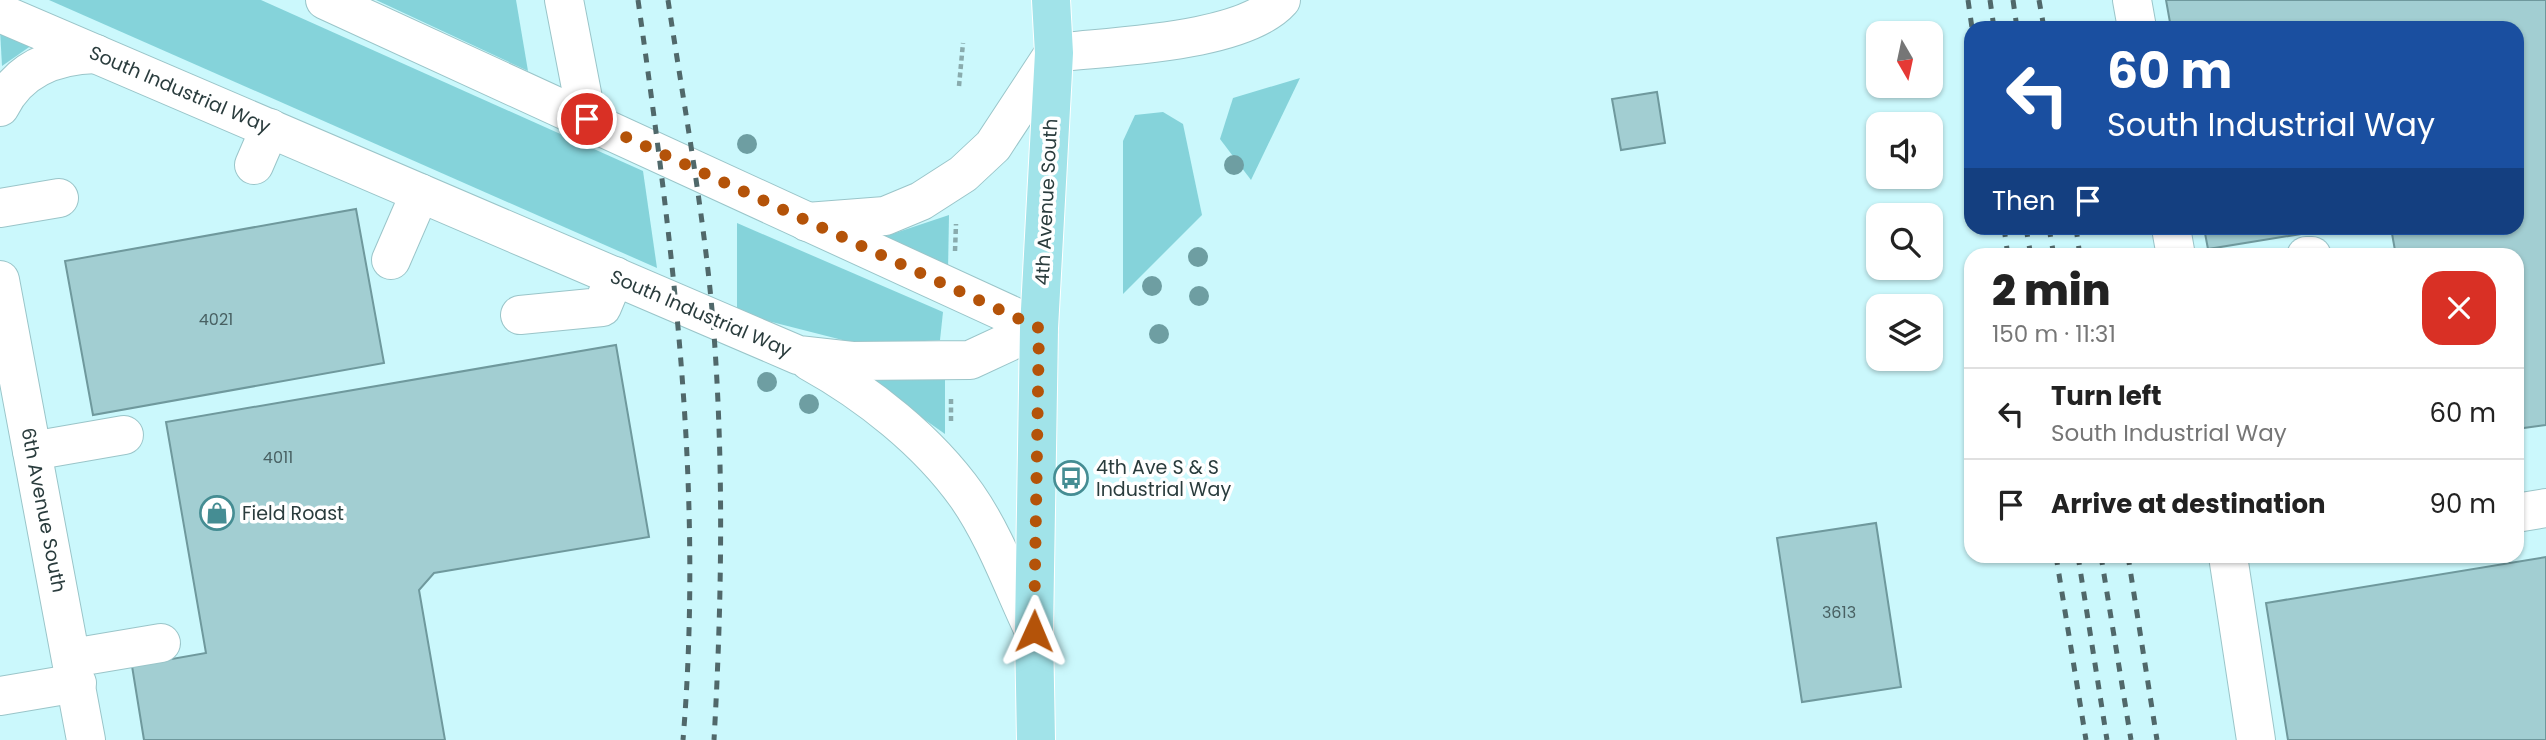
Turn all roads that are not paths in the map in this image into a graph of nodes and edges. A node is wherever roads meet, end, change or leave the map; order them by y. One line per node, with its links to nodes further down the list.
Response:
1 (325, 0): 11 (street)
2 (564, 0): 11 (street)
3 (1051, 0): 9 (main road, 4th Avenue South)
4 (1281, 0): 9 (street)
5 (2132, 0): 7 (street)
6 (0, 13): 8 (street, South Industrial Way)
7 (2136, 21)
8 (97, 54): 10 (street); 12 (street, South Industrial Way)
9 (1054, 54): 17 (street); 22 (main road, 4th Avenue South)
10 (0, 107)
11 (587, 119): 17 (street)
12 (270, 128): 13 (street); 14 (street, South Industrial Way)
13 (254, 165)
14 (420, 193): 18 (street); 19 (street, South Industrial Way)
15 (60, 198): 16 (street)
16 (0, 208)
17 (805, 222): 22 (street)
18 (391, 260)
19 (615, 276): 21 (street); 23 (street, South Industrial Way)
20 (0, 280): 25 (street, 6th Avenue South)
21 (520, 315)
22 (1039, 328): 23 (street, South Industrial Way); 29 (main road, 4th Avenue South)
23 (798, 355): 29 (street)
24 (124, 435): 25 (street)
25 (32, 451): 31 (street, 6th Avenue South)
26 (2546, 508): 27 (street)
27 (2524, 512)
28 (2235, 563): 35 (street)
29 (1034, 631): 34 (main road, 4th Avenue South)
30 (161, 643): 31 (street)
31 (74, 670): 32 (street); 33 (street, 6th Avenue South)
32 (0, 696)
33 (86, 740)
34 (1036, 740)
35 (2256, 740)

